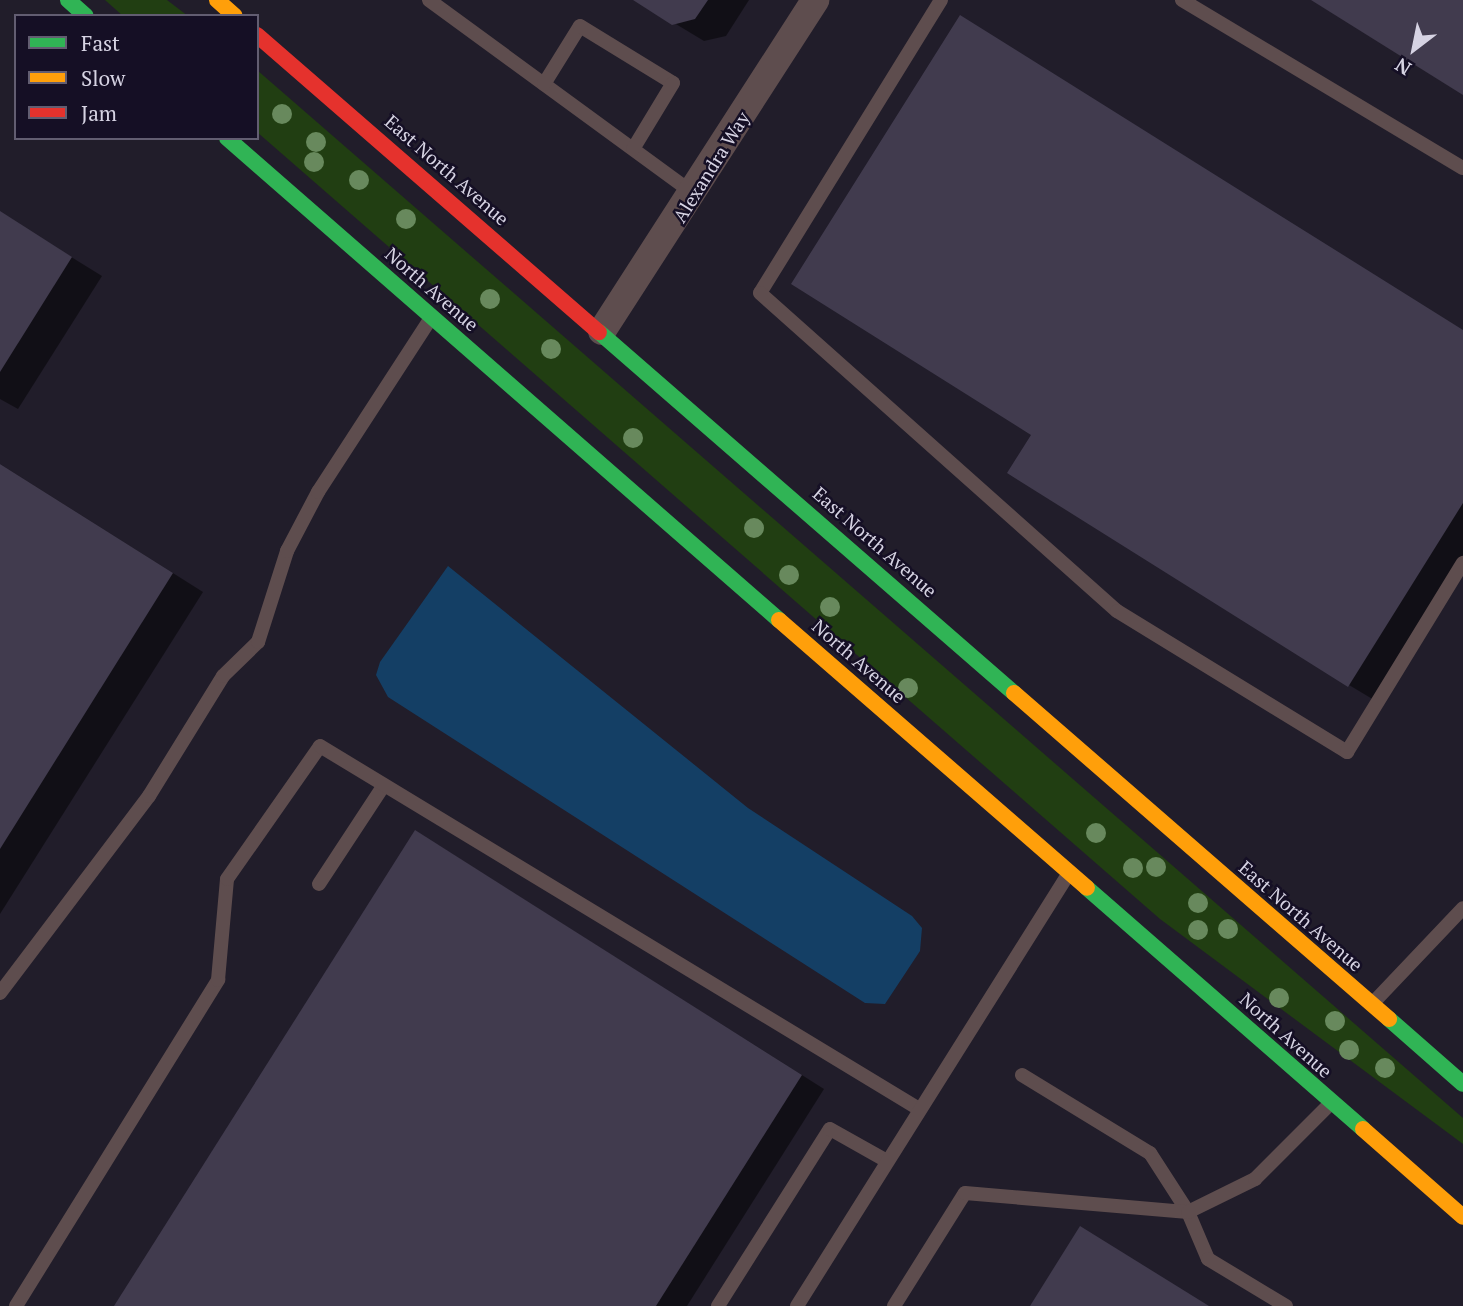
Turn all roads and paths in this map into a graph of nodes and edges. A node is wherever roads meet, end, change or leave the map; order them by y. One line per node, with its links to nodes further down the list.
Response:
1 (68, 0): 7 (main road)
2 (217, 0): 8 (main road)
3 (429, 0): 10 (lane)
4 (815, 0): 14 (street, Alexandra Way)
5 (941, 0): 17 (lane)
6 (1182, 0): 13 (lane)
7 (84, 14)
8 (233, 14)
9 (259, 37): 16 (main road, East North Avenue)
10 (544, 84): 12 (lane); 12 (lane)
11 (229, 140): 15 (main road, North Avenue)
12 (634, 149): 14 (lane)
13 (1463, 168)
14 (694, 194): 16 (street, Alexandra Way)
15 (432, 317): 19 (main road, North Avenue); 22 (lane)
16 (602, 331): 23 (main road, East North Avenue)
17 (1463, 562)
18 (384, 785): 20 (lane); 27 (lane); 31 (lane)
19 (1070, 872): 26 (main road, North Avenue); 27 (lane)
20 (319, 884)
21 (1463, 908): 23 (lane)
22 (0, 993)
23 (1371, 1005): 25 (main road, East North Avenue)
24 (1022, 1075): 29 (lane)
25 (1463, 1084)
26 (1331, 1103): 29 (lane); 30 (main road, North Avenue)
27 (919, 1109): 28 (lane)
28 (887, 1161): 32 (lane); 33 (lane)
29 (1188, 1212): 34 (lane); 35 (lane)
30 (1463, 1217)
31 (16, 1306)
32 (718, 1306)
33 (797, 1306)
34 (894, 1306)
35 (1286, 1306)

